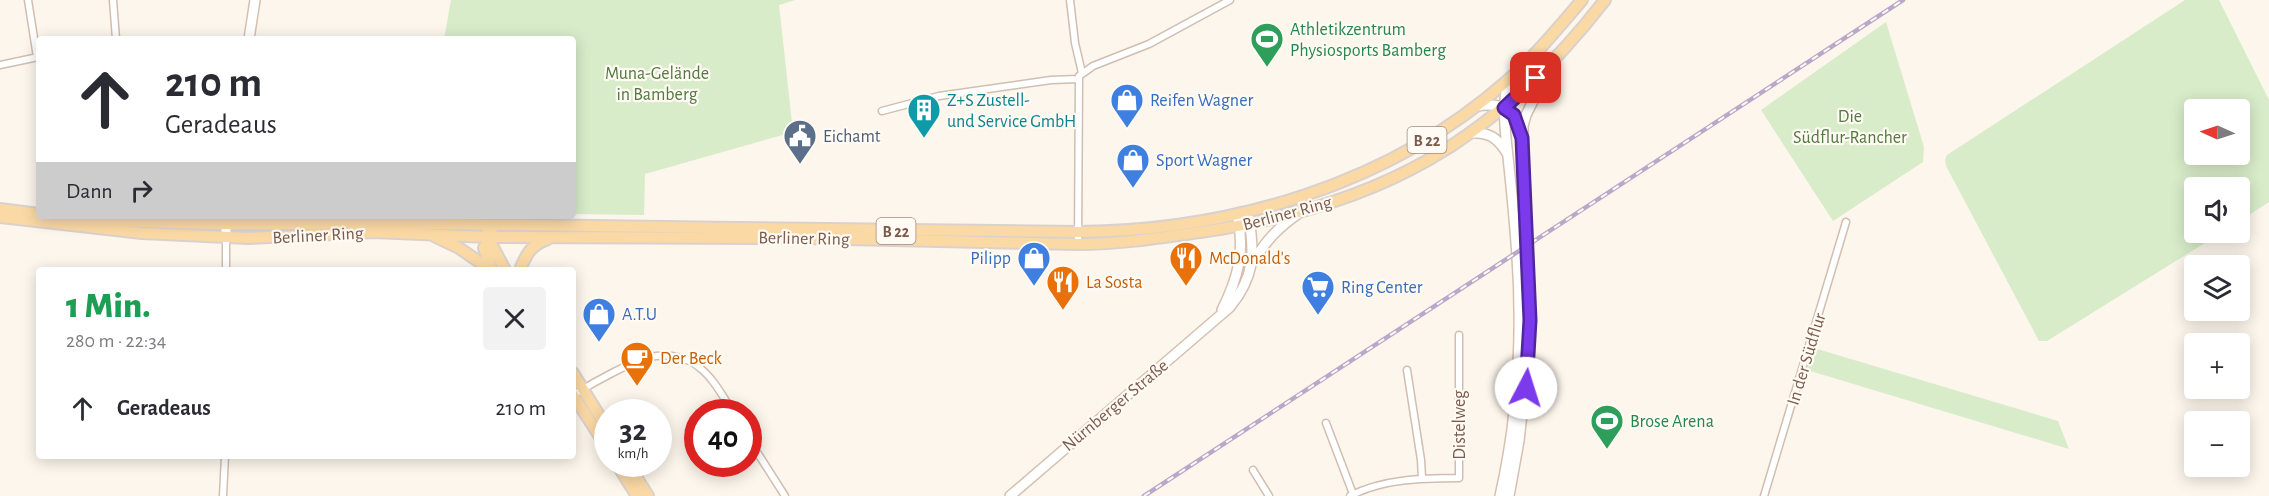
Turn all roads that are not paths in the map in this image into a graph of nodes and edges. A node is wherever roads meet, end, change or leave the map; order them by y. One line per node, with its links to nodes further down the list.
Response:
1 (28, 0): 10 (street)
2 (113, 0): 8 (street)
3 (255, 0): 9 (street)
4 (1070, 0): 14 (street)
5 (1230, 0): 14 (street)
6 (1582, 0): 15 (main road, Berliner Ring / B 22)
7 (1605, 0): 12 (main road, Berliner Ring / B 22)
8 (116, 36)
9 (249, 36)
10 (36, 46)
11 (36, 57): 13 (street)
12 (1553, 62): 17 (main road, Berliner Ring / B 22); 20 (street)
13 (0, 65)
14 (1080, 76): 18 (street); 37 (street)
15 (1508, 80): 16 (main road, Berliner Ring / B 22); 17 (street)
16 (1476, 106): 17 (street); 24 (main road, Berliner Ring / B 22)
17 (1504, 108): 19 (main road, Berliner Ring / B 22); 20 (street); 21 (street)
18 (882, 111)
19 (1473, 133): 21 (street); 23 (main road, Berliner Ring / B 22)
20 (1522, 138): 69 (street)
21 (1508, 156): 68 (street)
22 (0, 209): 25 (main road)
23 (1301, 212): 32 (main road, Berliner Ring / B 22); 38 (street)
24 (1242, 213): 32 (street); 37 (main road, Berliner Ring / B 22)
25 (36, 214)
26 (0, 217): 34 (main road, Berliner Ring)
27 (110, 219): 28 (main road, Berliner Ring)
28 (226, 219): 30 (main road, Berliner Ring); 34 (street)
29 (1846, 222): 70 (street, In der Südflur)
30 (471, 224): 31 (main road, Berliner Ring); 35 (main road)
31 (501, 225): 35 (main road); 37 (main road, Berliner Ring / B 22)
32 (1244, 225): 37 (main road, Berliner Ring / B 22); 38 (street, Nürnberger Straße); 44 (street, Nürnberger Straße)
33 (425, 233): 34 (main road, Berliner Ring); 35 (main road, Berliner Ring); 40 (main road)
34 (226, 237): 39 (street)
35 (489, 237): 36 (main road, Berliner Ring); 41 (main road); 42 (main road)
36 (554, 237): 37 (main road, Berliner Ring / B 22); 43 (main road, B 22)
37 (1078, 238)
38 (1253, 263): 44 (street, Nürnberger Straße)
39 (226, 267)
40 (487, 267)
41 (490, 267)
42 (504, 267)
43 (521, 267)
44 (1220, 315): 66 (street, Nürnberger Straße)
45 (1459, 335): 60 (street, Distelweg)
46 (1407, 370): 60 (street)
47 (576, 378): 48 (main road)
48 (583, 389): 49 (street); 50 (street); 52 (main road)
49 (576, 393)
50 (724, 399)
51 (576, 400): 54 (main road)
52 (594, 407)
53 (1326, 423): 61 (street, Distelweg)
54 (594, 427)
55 (225, 459): 62 (street)
56 (762, 460): 65 (street)
57 (1253, 470): 67 (street)
58 (626, 477): 63 (main road)
59 (636, 477): 64 (main road)
60 (1422, 478): 61 (street, Distelweg)
61 (1351, 495)
62 (222, 496)
63 (638, 496)
64 (648, 496)
65 (785, 496)
66 (1010, 496)
67 (1269, 496)
68 (1500, 496)
69 (1509, 496)
70 (1764, 496)

